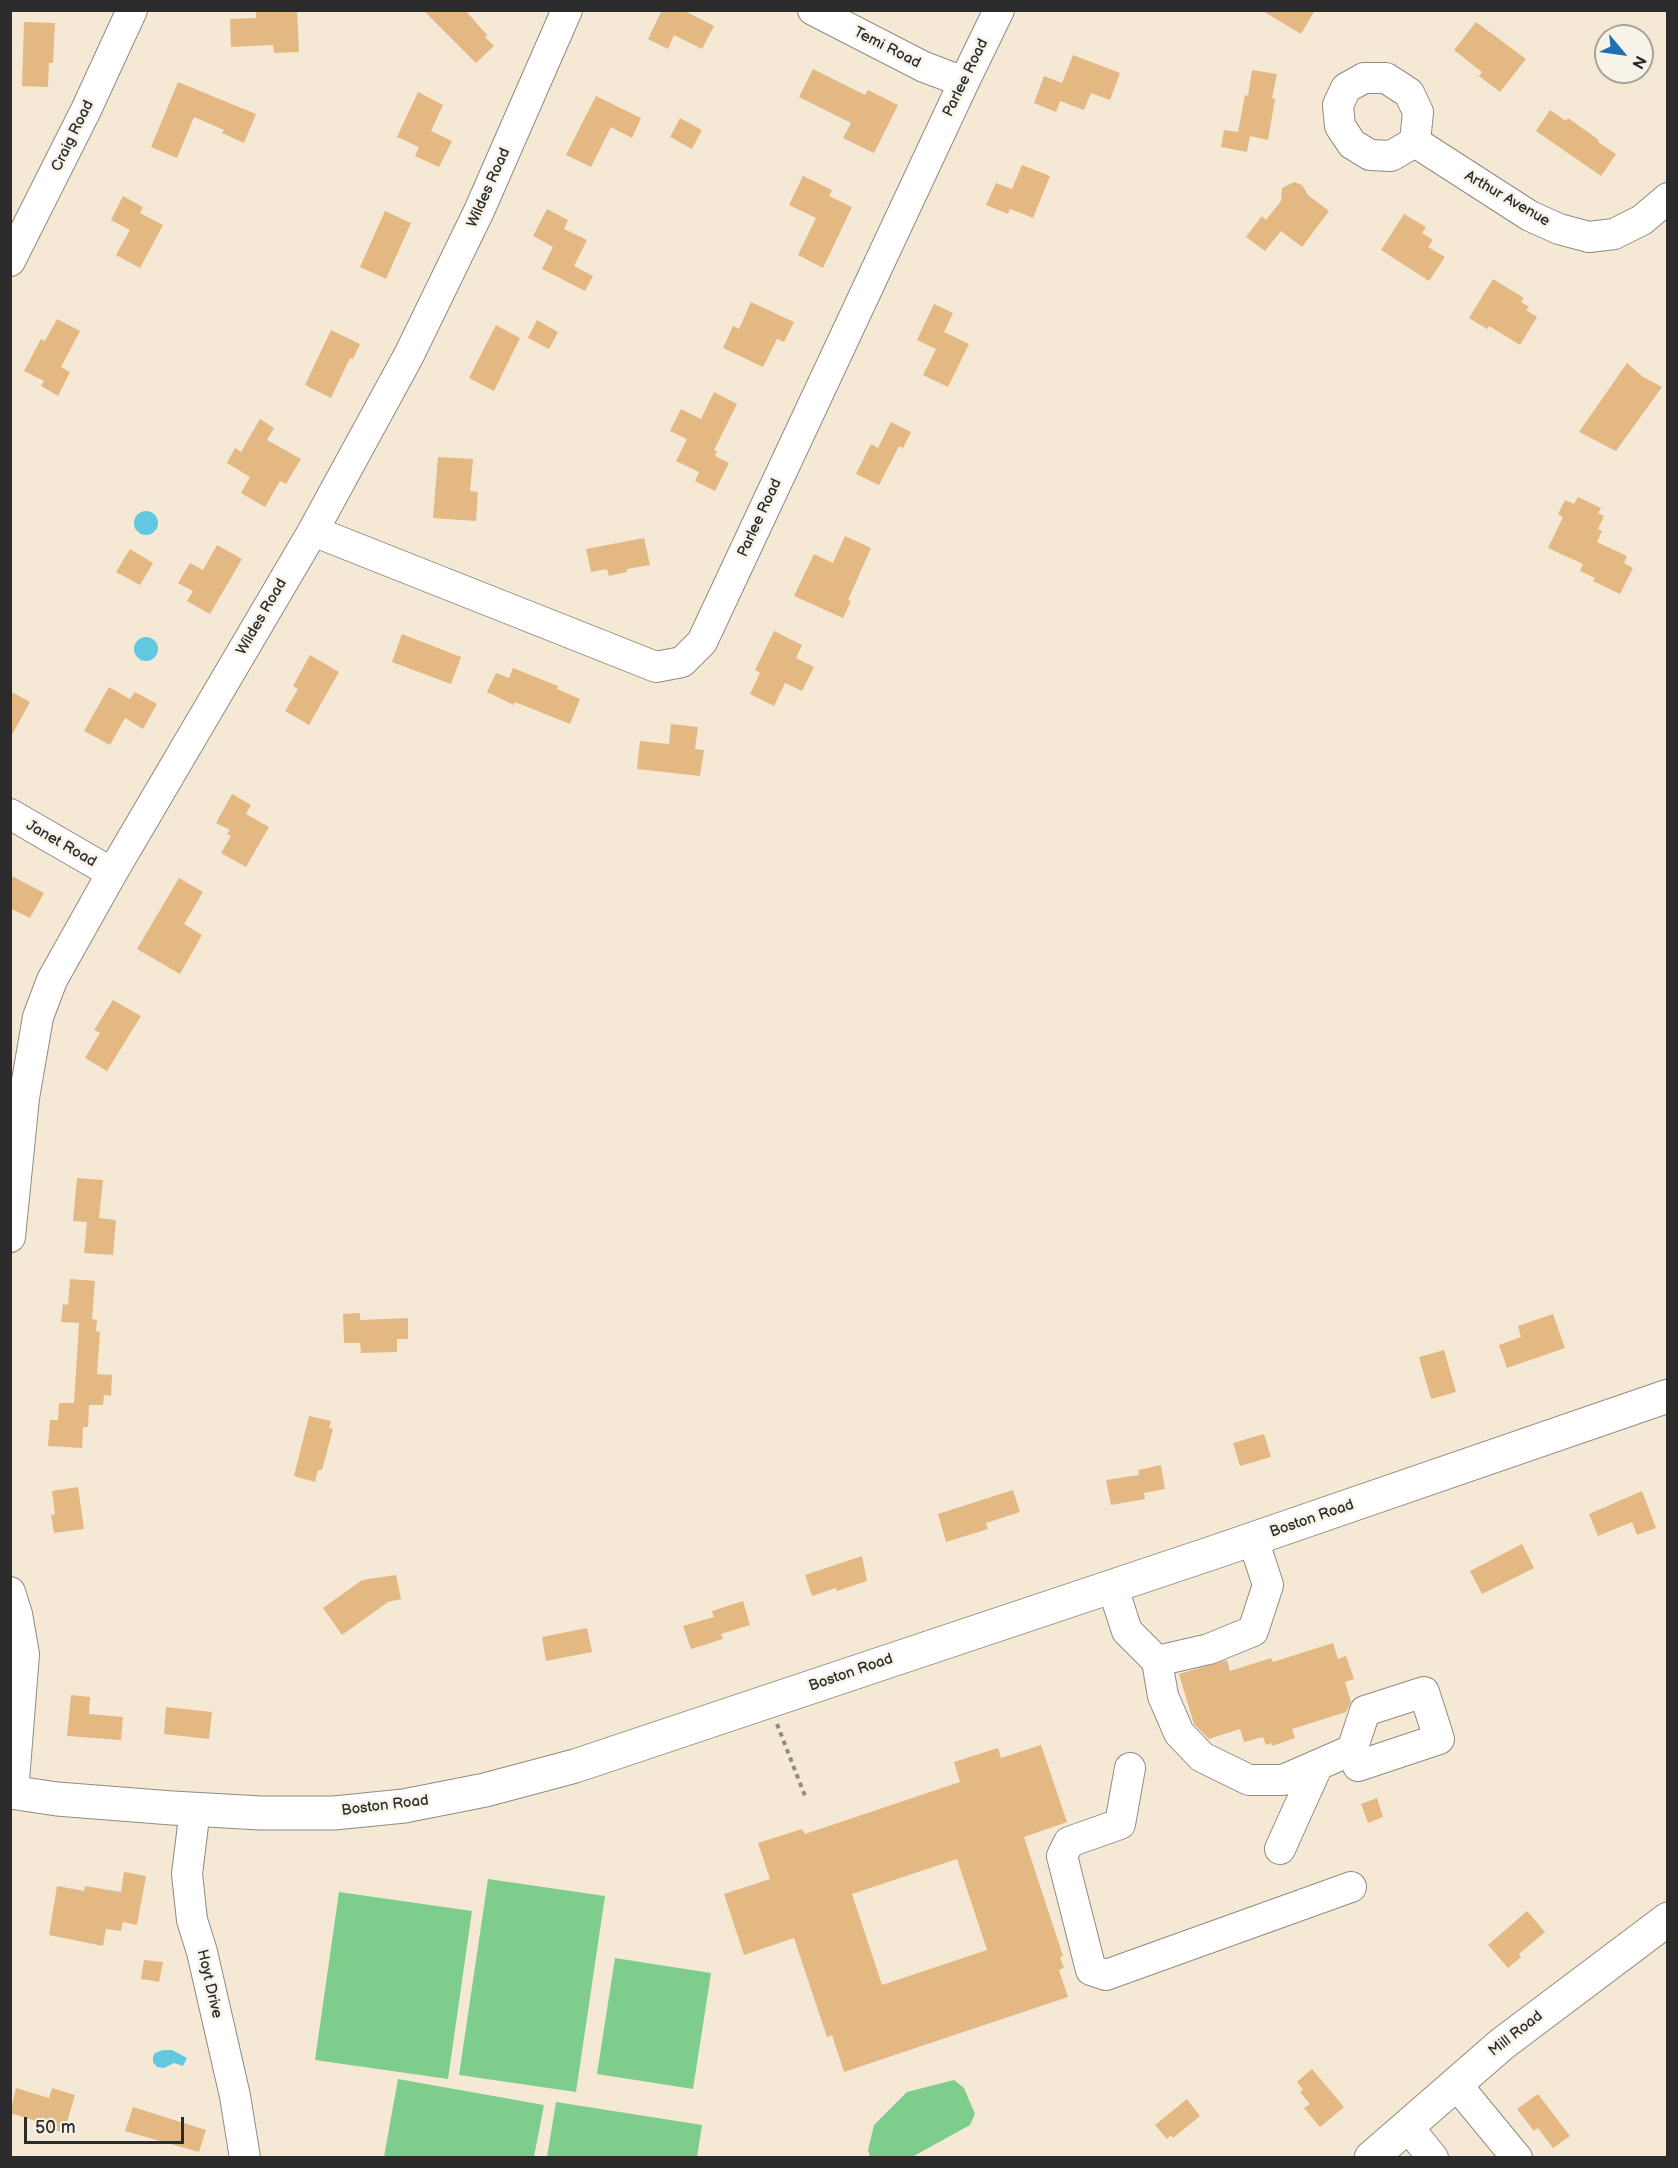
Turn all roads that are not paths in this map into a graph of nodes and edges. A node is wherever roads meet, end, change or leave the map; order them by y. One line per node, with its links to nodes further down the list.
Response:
1 (132, 10): 8 (street, Craig Road)
2 (567, 10): 9 (street, Wildes Road)
3 (813, 10): 5 (street, Temi Road)
4 (999, 10): 5 (street, Parlee Road)
5 (964, 82): 9 (street, Parlee Road)
6 (1415, 142): 7 (street, Arthur Avenue)
7 (1668, 198)
8 (10, 261)
9 (313, 531): 11 (street, Wildes Road)
10 (10, 814): 11 (street, Janet Road)
11 (112, 873): 12 (street, Wildes Road)
12 (10, 1237)
13 (1668, 1396): 14 (main road, Boston Road)
14 (1253, 1539): 15 (main road, Boston Road); 17 (street)
15 (1112, 1586): 17 (street); 22 (main road, Boston Road)
16 (10, 1592): 21 (street)
17 (1157, 1661): 19 (street)
18 (1352, 1750): 19 (street)
19 (1317, 1767): 23 (street)
20 (1130, 1768): 24 (street)
21 (12, 1793): 22 (main road, Boston Road)
22 (195, 1809): 28 (street, Hoyt Drive)
23 (1280, 1849)
24 (1351, 1887)
25 (1668, 1920): 26 (main road, Mill Road)
26 (1456, 2084): 27 (main road, Mill Road); 31 (street)
27 (1408, 2127): 29 (main road, Mill Road); 30 (street)
28 (245, 2157)
29 (1371, 2157)
30 (1432, 2157)
31 (1517, 2157)

